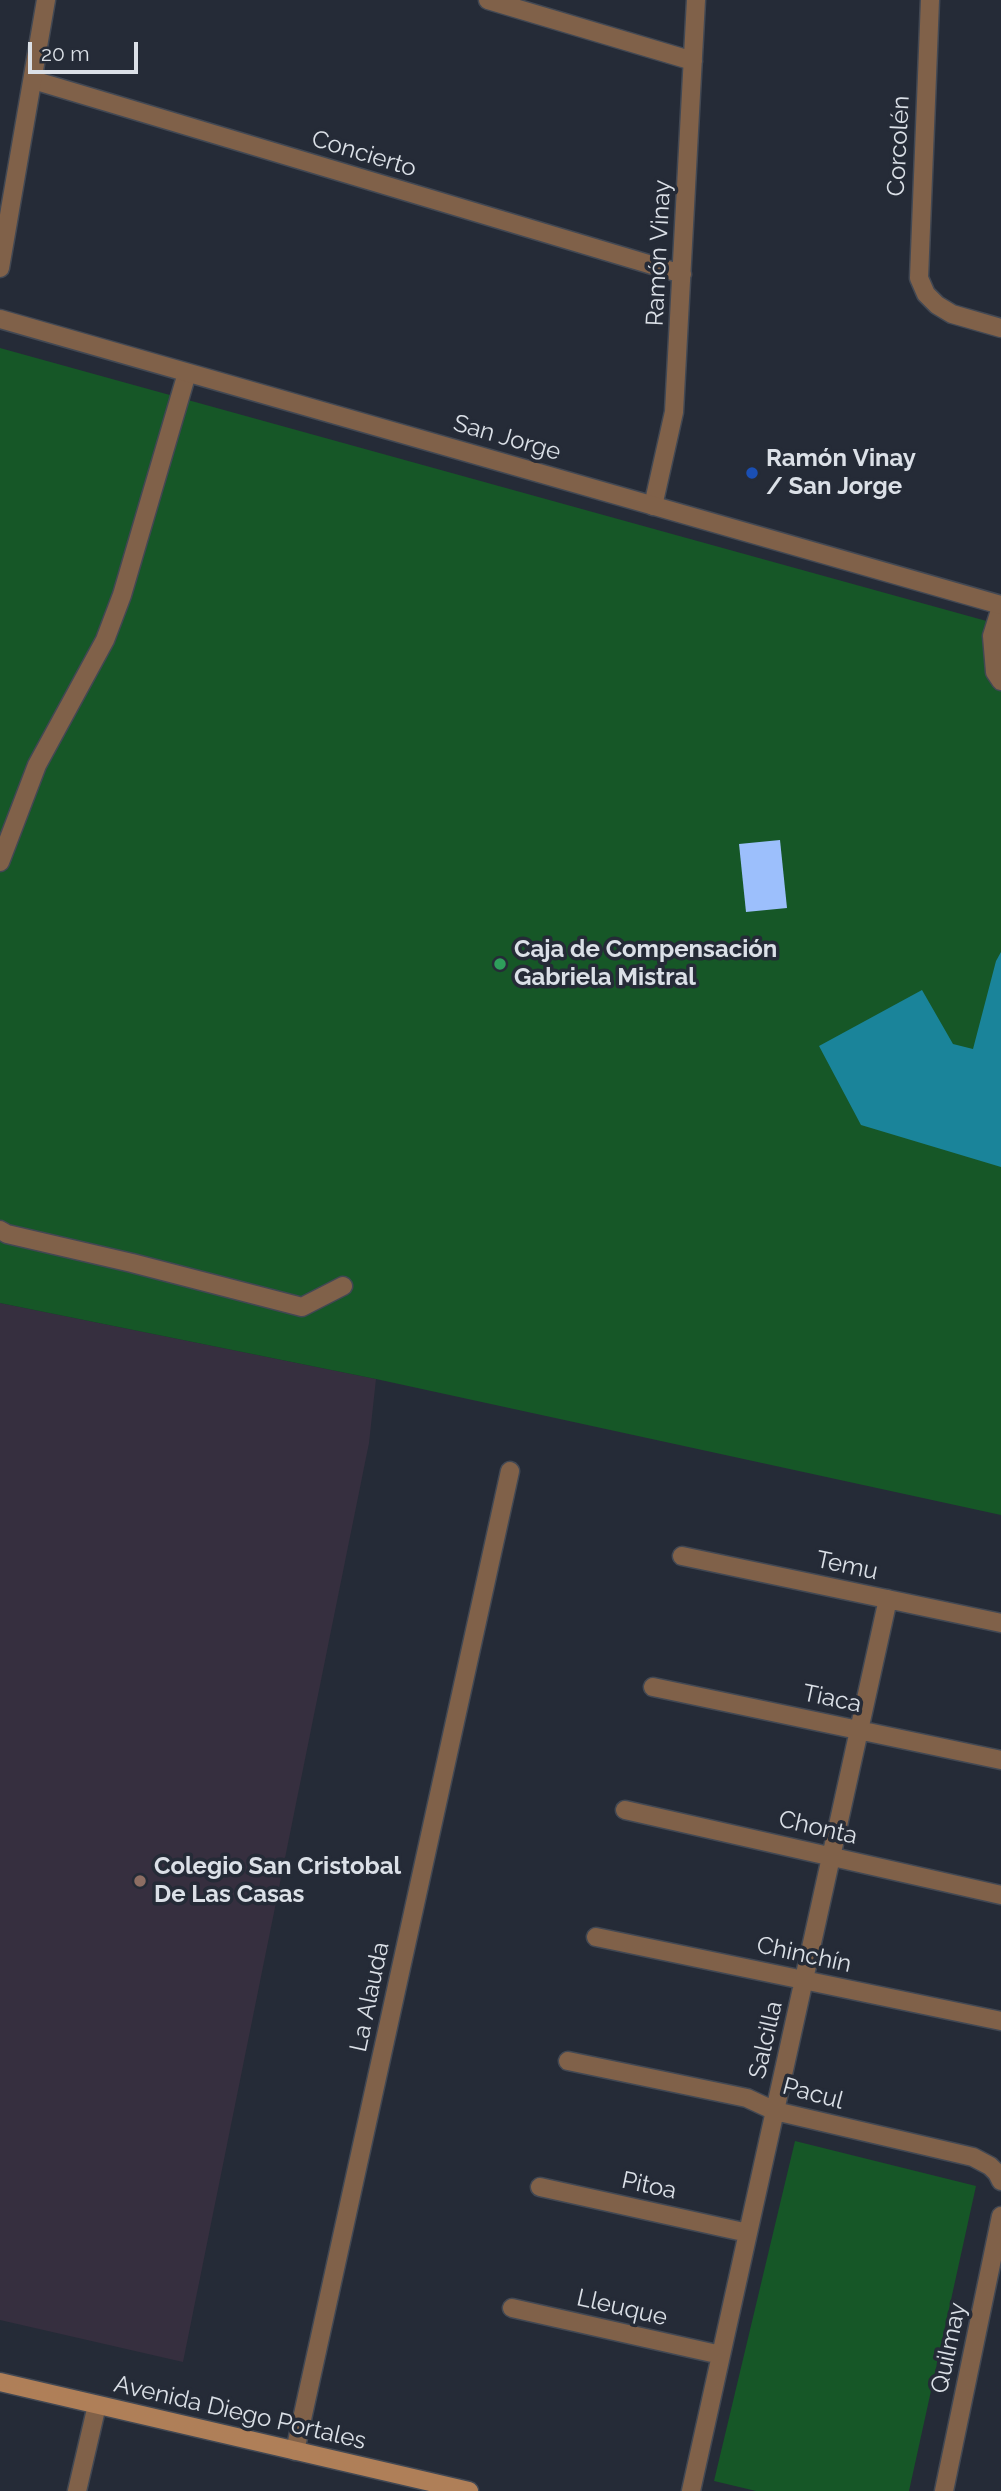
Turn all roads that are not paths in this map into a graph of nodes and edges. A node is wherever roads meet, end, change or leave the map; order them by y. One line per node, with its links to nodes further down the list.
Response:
1 (46, 0): 6 (street)
2 (488, 0): 5 (street)
3 (696, 0): 5 (street, Ramón Vinay)
4 (930, 0): 10 (street, Corcolén)
5 (693, 61): 8 (street, Ramón Vinay)
6 (33, 80): 7 (street); 8 (street, Concierto)
7 (0, 268)
8 (682, 274): 12 (street, Ramón Vinay)
9 (0, 319): 11 (street, San Jorge)
10 (1001, 328)
11 (187, 373): 12 (street, San Jorge); 15 (street)
12 (653, 506): 13 (street, San Jorge)
13 (1001, 606): 14 (street)
14 (1001, 681)
15 (0, 862)
16 (0, 1230): 17 (street)
17 (343, 1286)
18 (510, 1471): 41 (street, La Alauda)
19 (682, 1556): 20 (street, Temu)
20 (888, 1599): 21 (street, Temu); 23 (street, Salcilla)
21 (1001, 1623)
22 (653, 1687): 23 (street, Tiaca)
23 (859, 1730): 24 (street, Tiaca); 26 (street, Salcilla)
24 (1001, 1760)
25 (625, 1810): 26 (street, Chonta)
26 (831, 1856): 27 (street, Chonta); 29 (street, Salcilla)
27 (1001, 1895)
28 (596, 1937): 29 (street, Chinchín)
29 (804, 1980): 30 (street, Chinchín); 32 (street, Salcilla)
30 (1001, 2021)
31 (568, 2061): 32 (street, Pacul)
32 (775, 2111): 33 (street, Pacul); 36 (street, Salcilla)
33 (1000, 2175)
34 (540, 2187): 36 (street, Pitoa)
35 (1001, 2216): 45 (street, Quilmay)
36 (748, 2233): 38 (street, Salcilla)
37 (512, 2308): 38 (street, Lleuque)
38 (721, 2355): 44 (street, Salcilla)
39 (0, 2382): 40 (main road, Avenida Diego Portales)
40 (97, 2405): 41 (main road, Avenida Diego Portales); 42 (street)
41 (295, 2451): 43 (main road, Avenida Diego Portales)
42 (77, 2491)
43 (470, 2491)
44 (691, 2491)
45 (944, 2491)

